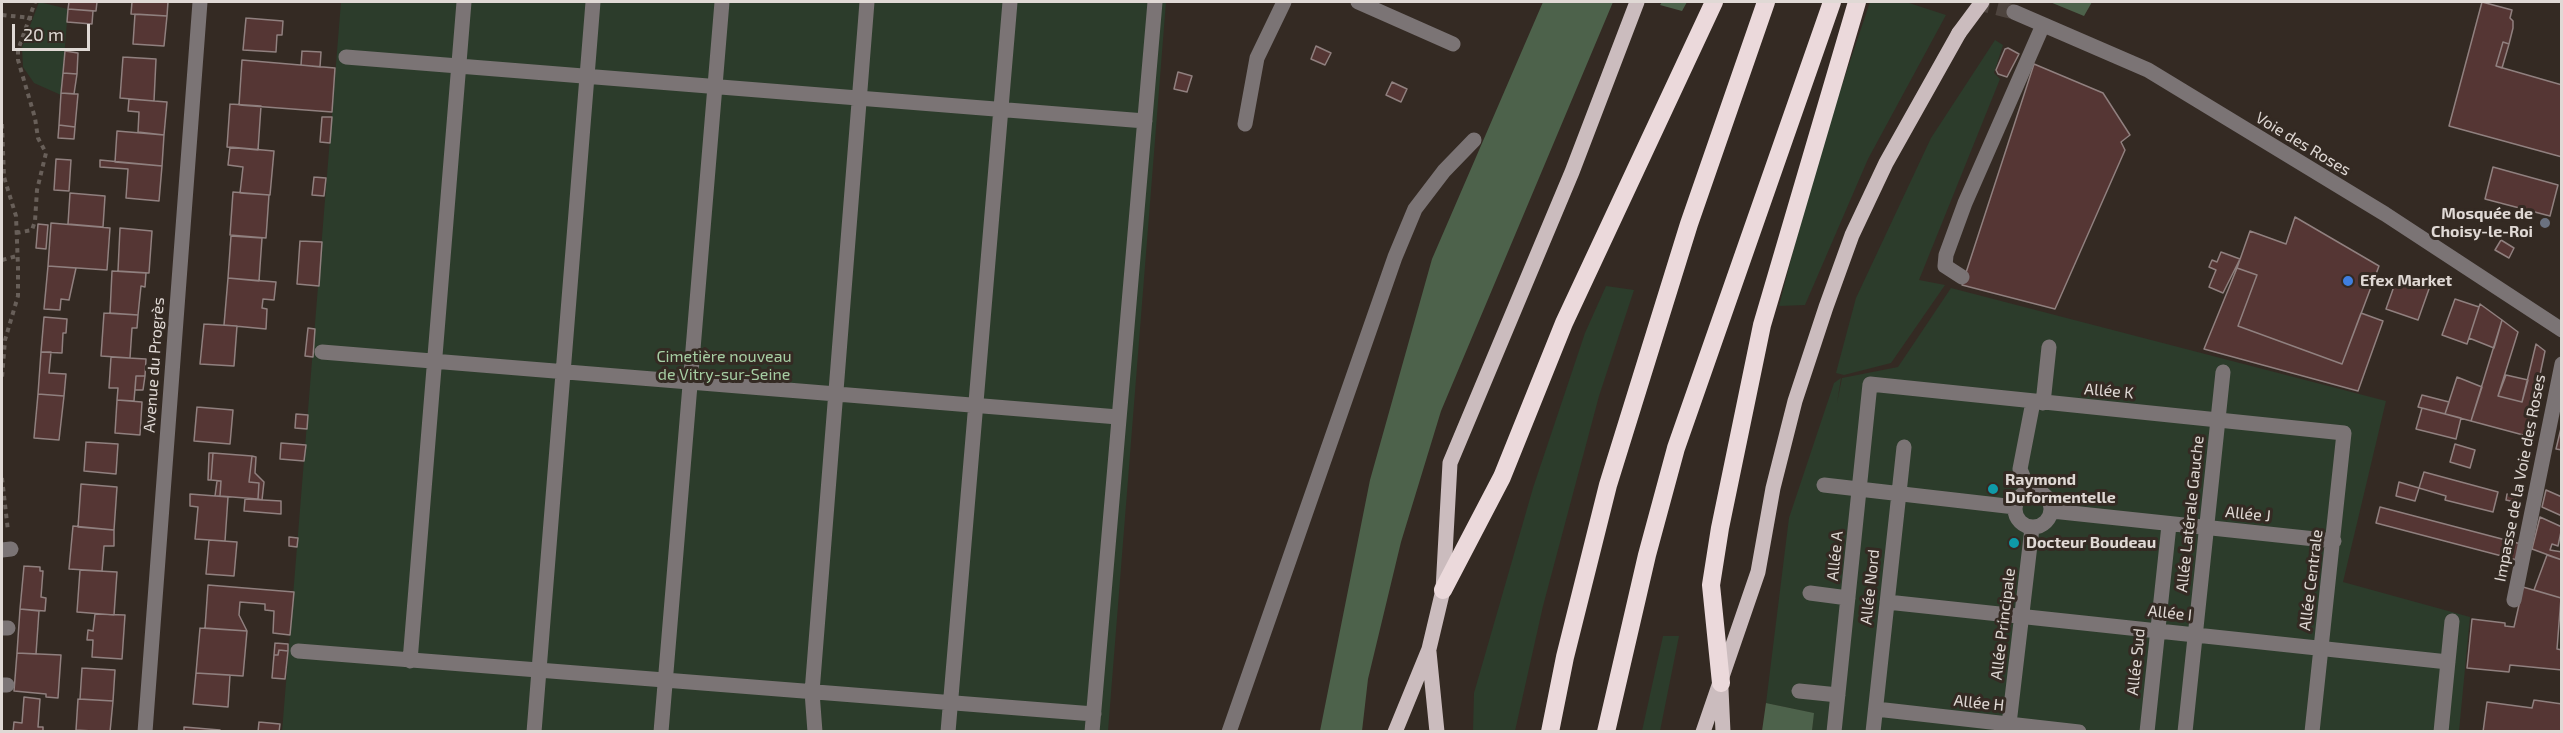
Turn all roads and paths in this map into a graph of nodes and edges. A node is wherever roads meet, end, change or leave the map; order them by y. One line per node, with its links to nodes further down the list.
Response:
1 (35, 2): 19 (path)
2 (200, 2): 90 (street, Avenue du Progrès)
3 (465, 2): 23 (street)
4 (593, 2): 24 (street)
5 (723, 2): 25 (street)
6 (867, 2): 26 (street)
7 (1010, 2): 27 (street)
8 (1155, 2): 28 (street)
9 (1284, 2): 30 (street)
10 (1358, 2): 21 (street)
11 (1636, 2): 66 (main road)
12 (1714, 2): 66 (highway)
13 (1766, 2): 99 (highway)
14 (1832, 2): 100 (highway)
15 (1982, 2): 82 (main road, bridge)
16 (1857, 4): 82 (highway)
17 (2014, 12): 20 (street, Voie des Roses)
18 (2, 15): 19 (path)
19 (30, 17): 32 (path)
20 (2043, 25): 35 (street); 36 (street, Voie des Roses)
21 (1453, 45)
22 (346, 57): 23 (street)
23 (460, 65): 24 (street); 39 (street)
24 (587, 78): 25 (street); 41 (street)
25 (715, 88): 26 (street); 44 (street)
26 (858, 98): 27 (street); 46 (street)
27 (1000, 109): 28 (street); 48 (street)
28 (1145, 121): 49 (street)
29 (2, 124): 32 (path)
30 (1245, 124)
31 (1474, 140): 96 (street)
32 (16, 233): 33 (path)
33 (17, 256): 34 (path); 43 (path)
34 (2, 259)
35 (1962, 276)
36 (2562, 330)
37 (2049, 347): 47 (street)
38 (322, 352): 39 (street)
39 (435, 360): 41 (street); 78 (street)
40 (2562, 364): 69 (street, Impasse de la Voie des Roses)
41 (564, 371): 44 (street); 80 (street)
42 (2223, 372): 50 (street, Allée Latérale Gauche)
43 (2, 378)
44 (691, 383): 46 (street); 81 (street)
45 (1870, 384): 47 (street, Allée K); 56 (street, Allée A)
46 (834, 394): 48 (street); 84 (street)
47 (2038, 402): 50 (street, Allée K); 57 (street)
48 (976, 404): 49 (street); 86 (street)
49 (1118, 417): 88 (street)
50 (2218, 420): 51 (street, Allée K); 63 (street, Allée Latérale Gauche)
51 (2343, 433): 64 (street, Allée Centrale)
52 (1904, 447): 58 (street, Allée Nord)
53 (2, 478): 54 (path)
54 (2, 485): 65 (path)
55 (1824, 485): 56 (street)
56 (1860, 489): 58 (street); 68 (street, Allée A)
57 (2029, 491): 59 (street); 60 (street)
58 (1898, 495): 59 (street); 70 (street, Allée Nord)
59 (2015, 507): 62 (street)
60 (2052, 511): 61 (street, Allée J); 62 (street)
61 (2169, 525): 63 (street, Allée J); 73 (street, Allée Sud)
62 (2032, 528): 71 (street, Allée Principale)
63 (2206, 528): 64 (street, Allée J); 74 (street, Allée Latérale Gauche)
64 (2334, 541): 75 (street, Allée Centrale)
65 (7, 550)
66 (1443, 590): 76 (main road)
67 (1810, 593): 68 (street)
68 (1848, 598): 85 (street, Allée A)
69 (2514, 600)
70 (1887, 602): 71 (street, Allée I); 87 (street, Allée Nord)
71 (2022, 616): 73 (street, Allée I); 89 (street, Allée Principale)
72 (2452, 621): 79 (street)
73 (2158, 630): 74 (street, Allée I); 106 (street, Allée Sud)
74 (2195, 634): 75 (street, Allée I); 107 (street, Allée Latérale Gauche)
75 (2321, 647): 79 (street, Allée I); 108 (street, Allée Centrale)
76 (1429, 648): 97 (main road); 98 (main road)
77 (298, 651): 78 (street)
78 (410, 661): 80 (street)
79 (2448, 662): 109 (street)
80 (538, 669): 81 (street); 91 (street)
81 (666, 678): 84 (street); 92 (street)
82 (1721, 683): 101 (main road); 102 (main road)
83 (1799, 691): 85 (street)
84 (812, 692): 86 (street); 93 (street)
85 (1838, 695): 103 (street, Allée A)
86 (951, 703): 88 (street); 94 (street)
87 (1876, 710): 89 (street, Allée H); 104 (street, Allée Nord)
88 (1094, 714): 95 (street)
89 (2009, 729): 105 (street, Allée H)
90 (145, 732)
91 (534, 732)
92 (661, 732)
93 (815, 732)
94 (948, 732)
95 (1092, 732)
96 (1229, 732)
97 (1395, 732)
98 (1437, 732)
99 (1550, 732)
100 (1606, 732)
101 (1703, 732)
102 (1723, 732)
103 (1834, 732)
104 (1873, 732)
105 (2079, 732)
106 (2147, 732)
107 (2185, 732)
108 (2312, 732)
109 (2441, 732)

